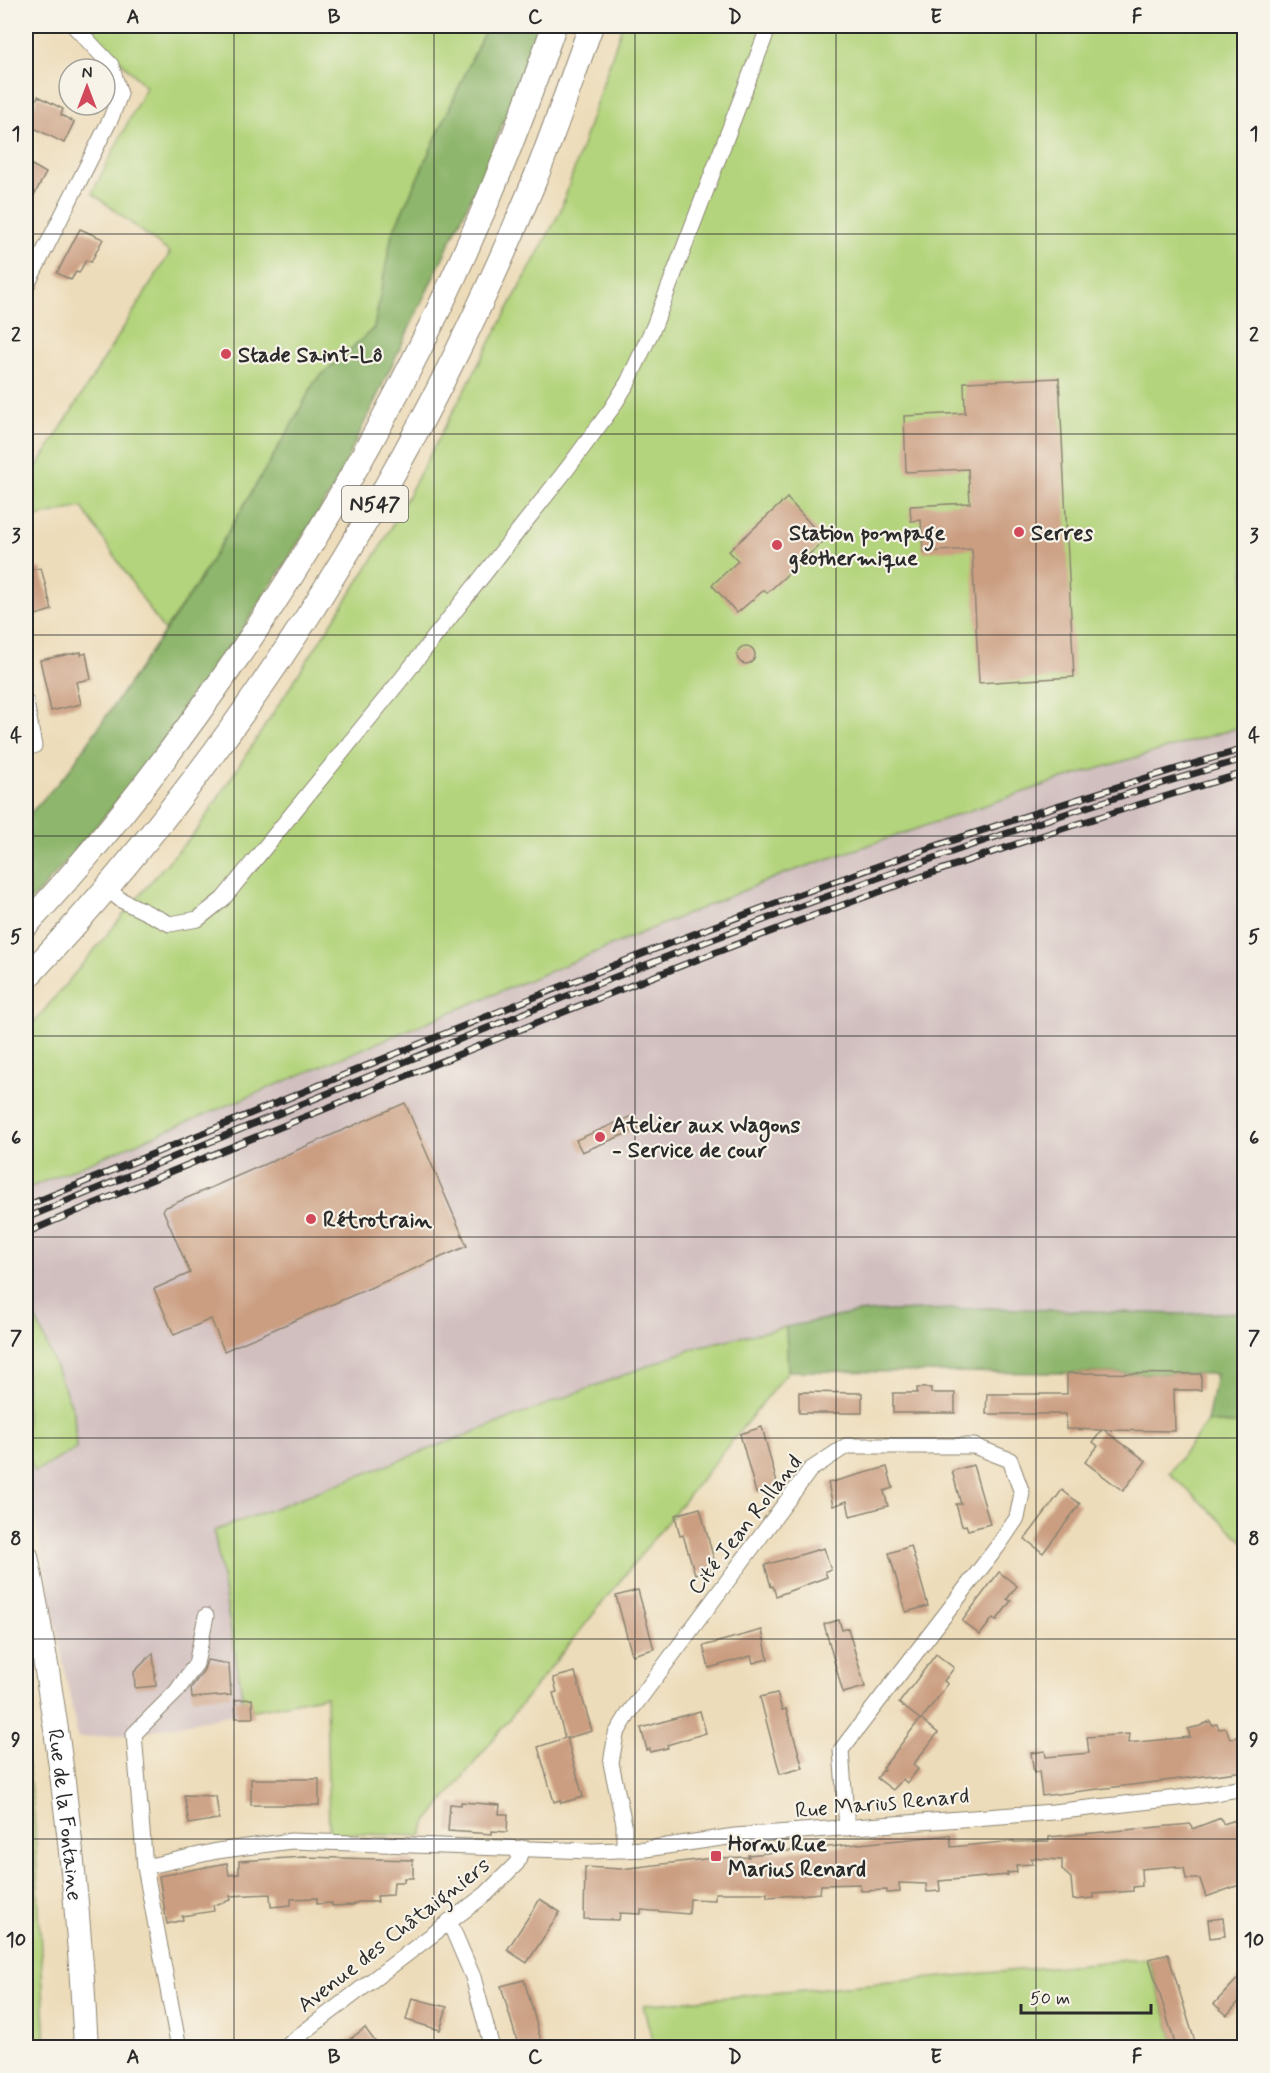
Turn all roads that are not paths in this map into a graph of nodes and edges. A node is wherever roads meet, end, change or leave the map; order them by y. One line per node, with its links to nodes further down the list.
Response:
1 (74, 26): 5 (street)
2 (554, 26): 9 (main road, N547)
3 (591, 26): 8 (main road, N547)
4 (769, 26): 8 (street)
5 (26, 287)
6 (26, 702): 7 (street)
7 (34, 746)
8 (106, 888): 10 (main road, N547)
9 (26, 925)
10 (26, 978)
11 (26, 1557): 21 (main road, Rue de la Fontaine)
12 (206, 1616): 18 (street)
13 (26, 1645): 20 (main road)
14 (1245, 1788): 15 (street, Rue Marius Renard)
15 (847, 1828): 17 (street, Rue Marius Renard); 17 (street, Cité Jean Rolland)
16 (522, 1848): 17 (street, Rue Marius Renard); 18 (street, Rue Marius Renard); 19 (street, Avenue des Châtaigniers)
17 (624, 1850)
18 (145, 1867): 22 (street)
19 (449, 1921): 23 (street, Avenue des Châtaigniers); 24 (street)
20 (71, 2048)
21 (86, 2048)
22 (179, 2048)
23 (284, 2048)
24 (492, 2048)

